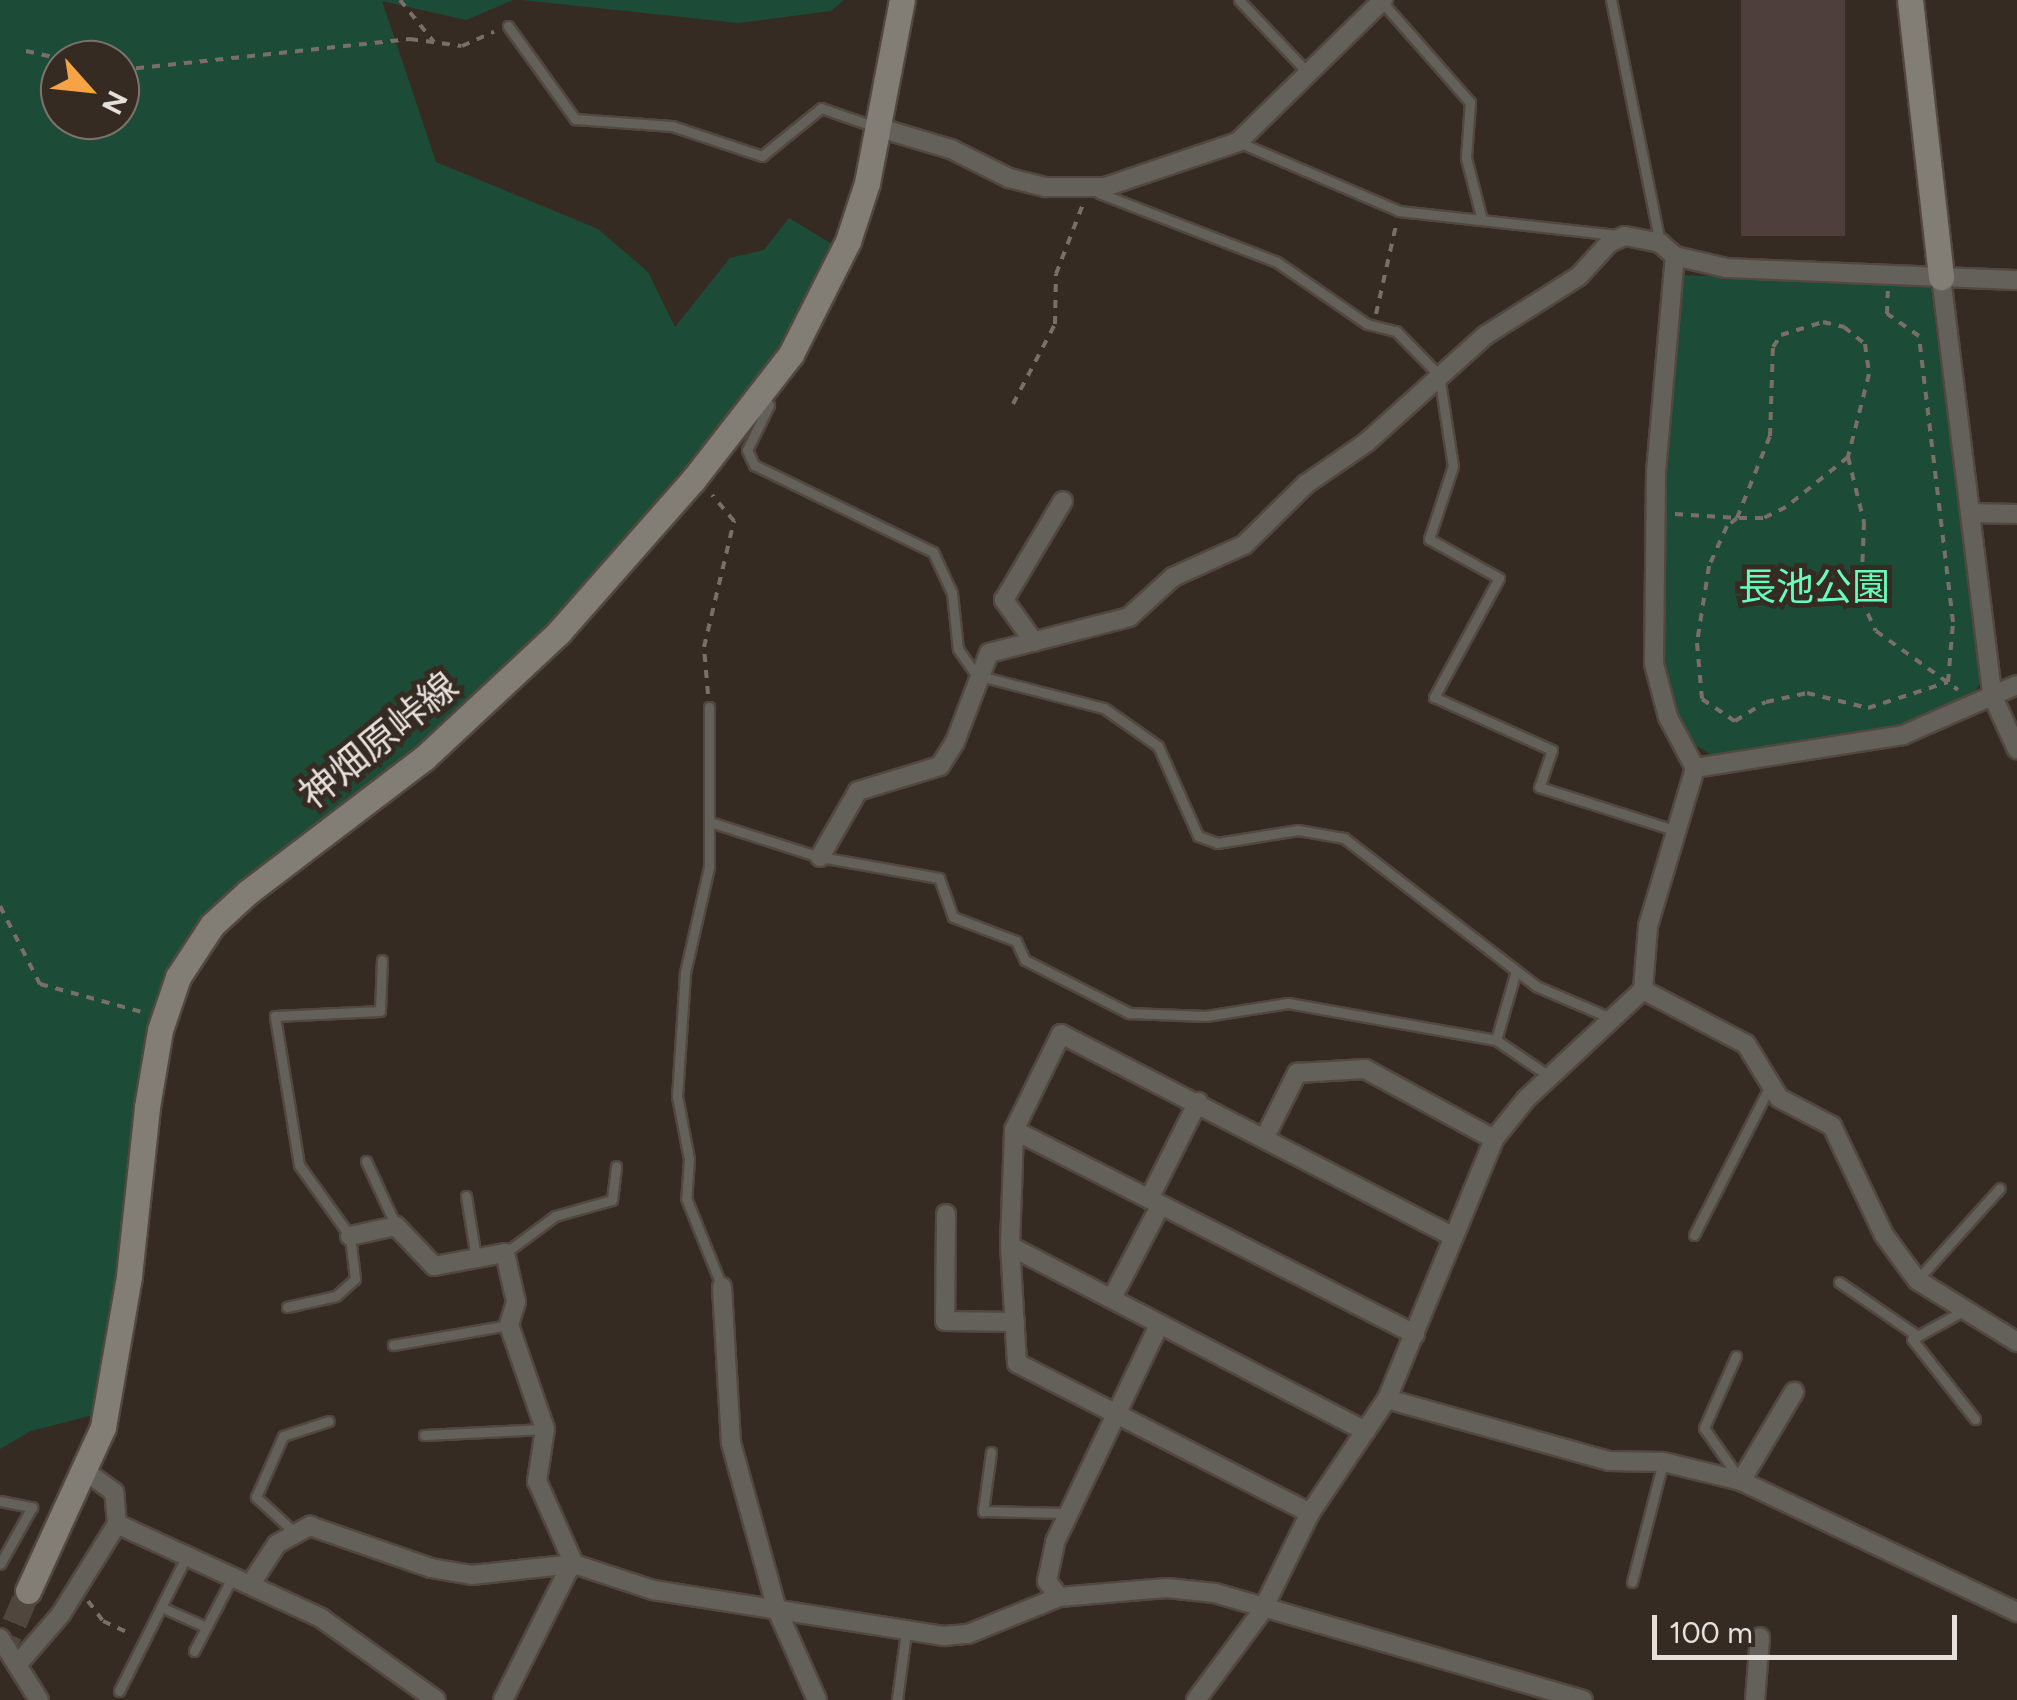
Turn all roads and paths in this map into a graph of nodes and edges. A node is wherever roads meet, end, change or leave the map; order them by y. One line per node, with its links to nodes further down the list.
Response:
1 (400, 0): 8 (path)
2 (902, 0): 13 (street, 神畑原峠線)
3 (1240, 0): 12 (lane)
4 (1612, 0): 19 (lane)
5 (1910, 0): 21 (street)
6 (1382, 1): 12 (street); 17 (lane)
7 (508, 26): 8 (path); 13 (lane)
8 (434, 42): 11 (path)
9 (26, 51): 10 (path)
10 (40, 54)
11 (140, 68)
12 (1310, 75): 14 (street)
13 (880, 128): 15 (street); 26 (street, 神畑原峠線)
14 (1238, 142): 15 (street); 16 (lane)
15 (1090, 188): 24 (lane); 27 (path)
16 (1399, 211): 17 (lane); 24 (path)
17 (1482, 220): 18 (lane)
18 (1625, 236): 19 (street); 25 (street)
19 (1660, 242): 20 (street)
20 (1674, 256): 21 (street); 31 (street)
21 (1941, 277): 22 (street); 32 (street)
22 (2017, 280)
23 (1887, 314): 37 (path)
24 (1373, 326): 25 (lane)
25 (1439, 375): 35 (street); 44 (lane)
26 (759, 395): 29 (street, 神畑原峠線); 36 (lane)
27 (1012, 404)
28 (1848, 457): 34 (path); 34 (path); 37 (path)
29 (697, 475): 40 (path); 96 (street, 神畑原峠線)
30 (1062, 501): 35 (street)
31 (1655, 513): 34 (path); 42 (street)
32 (1970, 513): 33 (street); 39 (street)
33 (2017, 514)
34 (1737, 518): 37 (path)
35 (1034, 642): 36 (street)
36 (976, 675): 45 (street); 48 (lane)
37 (1948, 682)
38 (2017, 685): 39 (street)
39 (1992, 695): 41 (street); 42 (street)
40 (709, 707): 43 (lane)
41 (2017, 749)
42 (1695, 768): 44 (street)
43 (710, 822): 45 (lane); 74 (lane)
44 (1674, 830): 49 (street)
45 (820, 857): 52 (lane)
46 (0, 906): 50 (path)
47 (382, 960): 68 (lane)
48 (1516, 971): 51 (lane); 52 (lane)
49 (1644, 990): 51 (street); 54 (street)
50 (159, 1018)
51 (1615, 1020): 53 (street)
52 (1496, 1040): 53 (lane)
53 (1551, 1077): 58 (street)
54 (1770, 1086): 67 (lane); 72 (street)
55 (1198, 1102): 56 (street); 57 (street); 63 (street)
56 (1014, 1130): 63 (street); 69 (street)
57 (1265, 1137): 58 (street); 66 (street)
58 (1494, 1139): 66 (street)
59 (366, 1161): 65 (lane)
60 (616, 1166): 70 (lane)
61 (2000, 1188): 72 (lane)
62 (466, 1196): 71 (lane)
63 (1154, 1202): 75 (street); 81 (street)
64 (946, 1214): 78 (street)
65 (396, 1226): 68 (street); 71 (street)
66 (1450, 1235): 81 (street)
67 (1694, 1235)
68 (350, 1236): 76 (lane)
69 (1010, 1246): 75 (street); 78 (street)
70 (505, 1252): 71 (street); 79 (street)
71 (476, 1258)
72 (1918, 1280): 77 (street)
73 (1839, 1282): 82 (lane)
74 (722, 1287): 113 (street)
75 (1112, 1298): 80 (street)
76 (287, 1307)
77 (1965, 1310): 82 (lane); 83 (street)
78 (1015, 1322): 88 (street)
79 (508, 1325): 84 (lane); 91 (street)
80 (1159, 1325): 88 (street); 92 (street)
81 (1415, 1334): 87 (street)
82 (1918, 1336): 89 (lane)
83 (2017, 1342)
84 (393, 1345)
85 (1736, 1356): 97 (lane)
86 (1794, 1392): 97 (street)
87 (1388, 1399): 92 (street); 95 (street)
88 (1114, 1416): 99 (street); 100 (street)
89 (1975, 1419)
90 (330, 1421): 102 (lane)
91 (545, 1429): 93 (lane); 105 (street)
92 (1366, 1431): 100 (street)
93 (424, 1435)
94 (991, 1452): 99 (lane)
95 (1662, 1462): 97 (street); 108 (lane)
96 (86, 1472): 101 (street); 110 (street, 神畑原峠線)
97 (1740, 1481): 115 (street)
98 (0, 1501): 104 (lane)
99 (1066, 1513): 111 (street)
100 (1310, 1513): 114 (street)
101 (117, 1524): 103 (street); 109 (street)
102 (294, 1532): 105 (street); 107 (street)
103 (187, 1554): 106 (street); 112 (lane)
104 (0, 1564)
105 (572, 1565): 113 (street); 126 (street)
106 (234, 1574): 107 (street); 116 (lane)
107 (252, 1582): 125 (street)
108 (1632, 1582)
109 (78, 1587): 120 (path); 122 (street)
110 (28, 1591)
111 (1059, 1597): 114 (street); 117 (street)
112 (160, 1607): 116 (lane); 120 (lane)
113 (777, 1610): 117 (street); 127 (street)
114 (1262, 1611): 129 (street); 130 (street)
115 (2017, 1612)
116 (206, 1627): 121 (lane)
117 (906, 1632): 128 (lane)
118 (1760, 1637): 131 (street)
119 (0, 1638): 122 (street)
120 (144, 1641): 123 (lane)
121 (194, 1651)
122 (17, 1665): 124 (street)
123 (119, 1691)
124 (39, 1700)
125 (436, 1700)
126 (503, 1700)
127 (817, 1700)
128 (897, 1700)
129 (1196, 1700)
130 (1584, 1700)
131 (1755, 1700)

